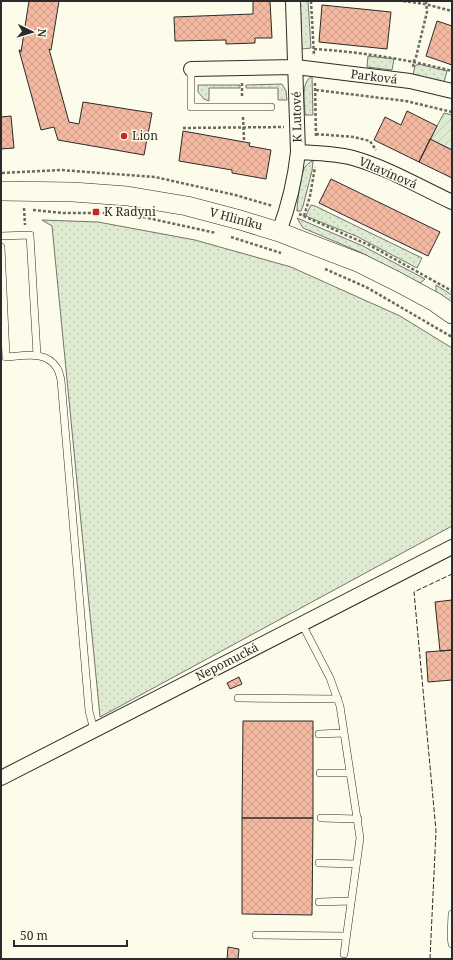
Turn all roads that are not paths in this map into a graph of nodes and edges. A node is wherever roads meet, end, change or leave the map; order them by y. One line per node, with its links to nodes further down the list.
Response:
1 (294, 1): 2 (street, K Lutové)
2 (296, 67): 3 (street, Parková); 4 (street, Parková); 6 (street, K Lutové)
3 (191, 69): 5 (lane)
4 (452, 91)
5 (271, 107)
6 (298, 152): 8 (street, Vltavínová); 9 (street, K Lutové)
7 (1, 191): 9 (main road, V Hliníku)
8 (452, 202)
9 (279, 232): 12 (main road, V Hliníku)
10 (1, 236): 13 (lane)
11 (1, 247): 13 (lane)
12 (452, 314)
13 (37, 355): 18 (lane)
14 (452, 547): 15 (street, Nepomucká)
15 (302, 624): 17 (lane); 18 (street, Nepomucká)
16 (238, 698): 17 (lane)
17 (338, 699): 19 (lane)
18 (94, 730): 23 (street, Nepomucká)
19 (344, 733): 20 (lane); 22 (lane)
20 (320, 734)
21 (320, 773): 22 (lane)
22 (350, 773): 25 (lane)
23 (1, 778)
24 (321, 818): 25 (lane)
25 (358, 819): 27 (lane)
26 (319, 863): 27 (lane)
27 (356, 864): 28 (lane)
28 (351, 901): 29 (lane); 32 (lane)
29 (319, 902)
30 (452, 914): 33 (lane)
31 (256, 935): 32 (lane)
32 (346, 936): 34 (lane)
33 (452, 944)
34 (344, 954)

